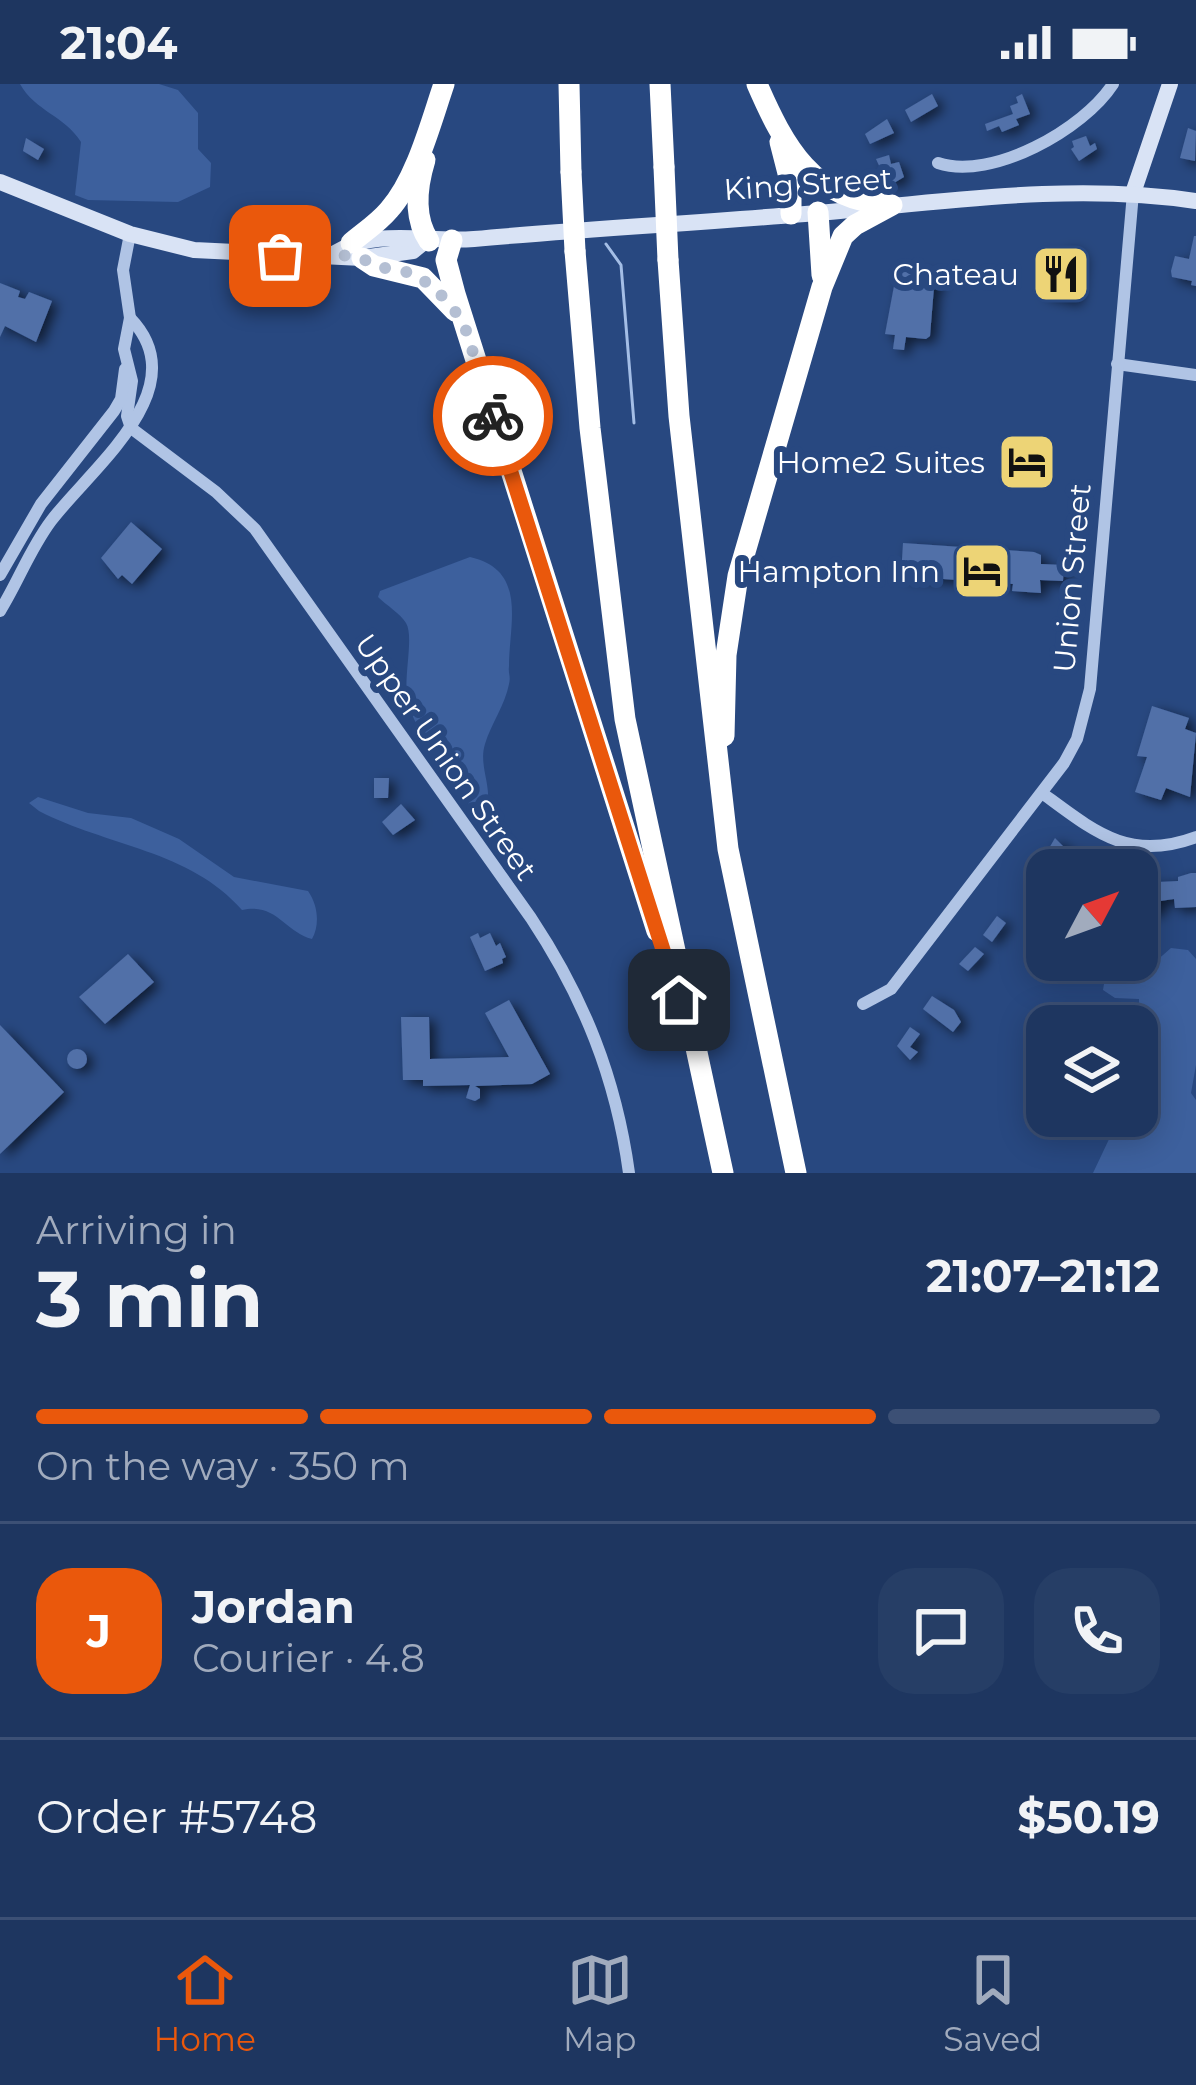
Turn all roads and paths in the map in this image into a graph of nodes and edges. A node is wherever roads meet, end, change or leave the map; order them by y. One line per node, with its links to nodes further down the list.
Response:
1 (444, 84): 8 (highway)
2 (569, 84): 33 (highway, bridge)
3 (660, 84): 31 (highway, bridge)
4 (757, 84): 7 (highway)
5 (1113, 84): 9 (street)
6 (1170, 84): 11 (main road, Union Street)
7 (776, 129): 13 (highway); 15 (highway)
8 (425, 141): 18 (highway); 19 (highway)
9 (938, 163)
10 (0, 182): 16 (main road, King Street)
11 (1133, 193): 12 (main road, King Street); 13 (main road, King Street); 24 (street, Union Street)
12 (1196, 202)
13 (892, 205): 14 (main road, King Street); 20 (highway)
14 (818, 212): 15 (main road, King Street); 20 (highway)
15 (791, 214): 17 (main road, King Street)
16 (130, 234): 19 (main road, King Street); 21 (street)
17 (452, 240): 18 (main road, King Street); 22 (highway)
18 (427, 242): 19 (main road, King Street)
19 (349, 252): 22 (highway)
20 (822, 287): 31 (highway)
21 (130, 318): 23 (street); 26 (street)
22 (463, 321): 33 (highway)
23 (126, 362): 26 (street); 27 (street)
24 (1117, 364): 25 (street); 29 (street, Union Street)
25 (1196, 375)
26 (131, 428): 28 (street); 34 (street, Upper Union Street)
27 (0, 574)
28 (0, 611)
29 (1042, 793): 30 (street); 32 (street, Union Street)
30 (1196, 837)
31 (735, 891): 36 (highway)
32 (863, 1004)
33 (693, 1046): 35 (highway)
34 (629, 1173)
35 (723, 1173)
36 (796, 1173)

